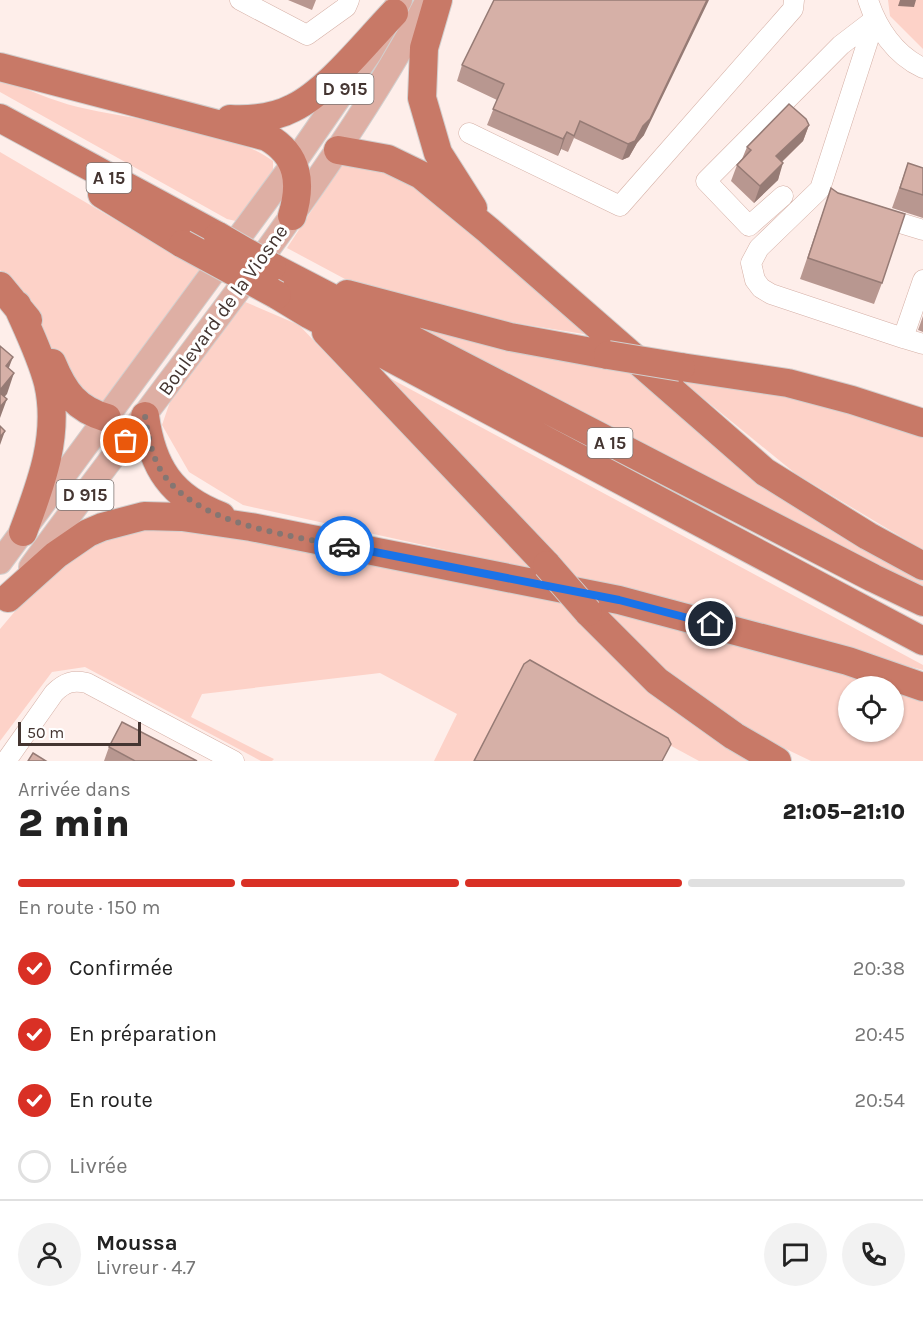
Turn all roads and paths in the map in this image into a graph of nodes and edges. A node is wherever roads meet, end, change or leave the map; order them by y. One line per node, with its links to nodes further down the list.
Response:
1 (240, 0): 2 (street)
2 (349, 0)
3 (428, 0): 15 (main road, Boulevard de la Viosne / D 915)
4 (438, 0): 22 (highway)
5 (794, 0): 13 (street)
6 (868, 0): 8 (street)
7 (397, 6): 11 (highway); 16 (main road, Boulevard de la Viosne / D 915)
8 (875, 19): 9 (street); 17 (street); 18 (street)
9 (915, 64)
10 (0, 67): 11 (highway)
11 (189, 117): 16 (highway)
12 (0, 118): 25 (highway, A 15, bridge)
13 (469, 133)
14 (0, 138): 25 (highway, A 15, bridge)
15 (338, 150): 16 (main road); 21 (main road, Boulevard de la Viosne / D 915); 22 (highway)
16 (293, 164): 21 (highway); 30 (main road, Boulevard de la Viosne / D 915)
17 (820, 189): 19 (street); 28 (street)
18 (783, 196)
19 (834, 203)
20 (856, 210): 23 (street)
21 (292, 216): 31 (main road, Boulevard de la Viosne / D 915)
22 (488, 230): 37 (highway)
23 (923, 230)
24 (923, 280): 28 (street)
25 (287, 288): 27 (highway, A 15); 33 (highway, bridge); 38 (highway, A 15)
26 (8, 296): 32 (highway); 35 (highway)
27 (310, 315): 40 (highway, A 15); 44 (highway, bridge)
28 (903, 338): 29 (street)
29 (923, 344)
30 (160, 346): 31 (main road); 32 (main road, Boulevard de la Viosne / D 915)
31 (145, 416): 32 (main road); 34 (highway); 35 (main road, Boulevard de la Viosne / D 915)
32 (107, 418): 35 (main road, Boulevard de la Viosne / D 915)
33 (923, 423)
34 (251, 527): 39 (highway); 41 (highway)
35 (33, 541): 36 (main road, Boulevard de la Viosne / D 915); 39 (main road, Boulevard de la Viosne / D 915)
36 (0, 562)
37 (923, 566)
38 (923, 602)
39 (4, 603)
40 (923, 641)
41 (923, 687)
42 (6, 761): 43 (street)
43 (234, 761)
44 (777, 761)

